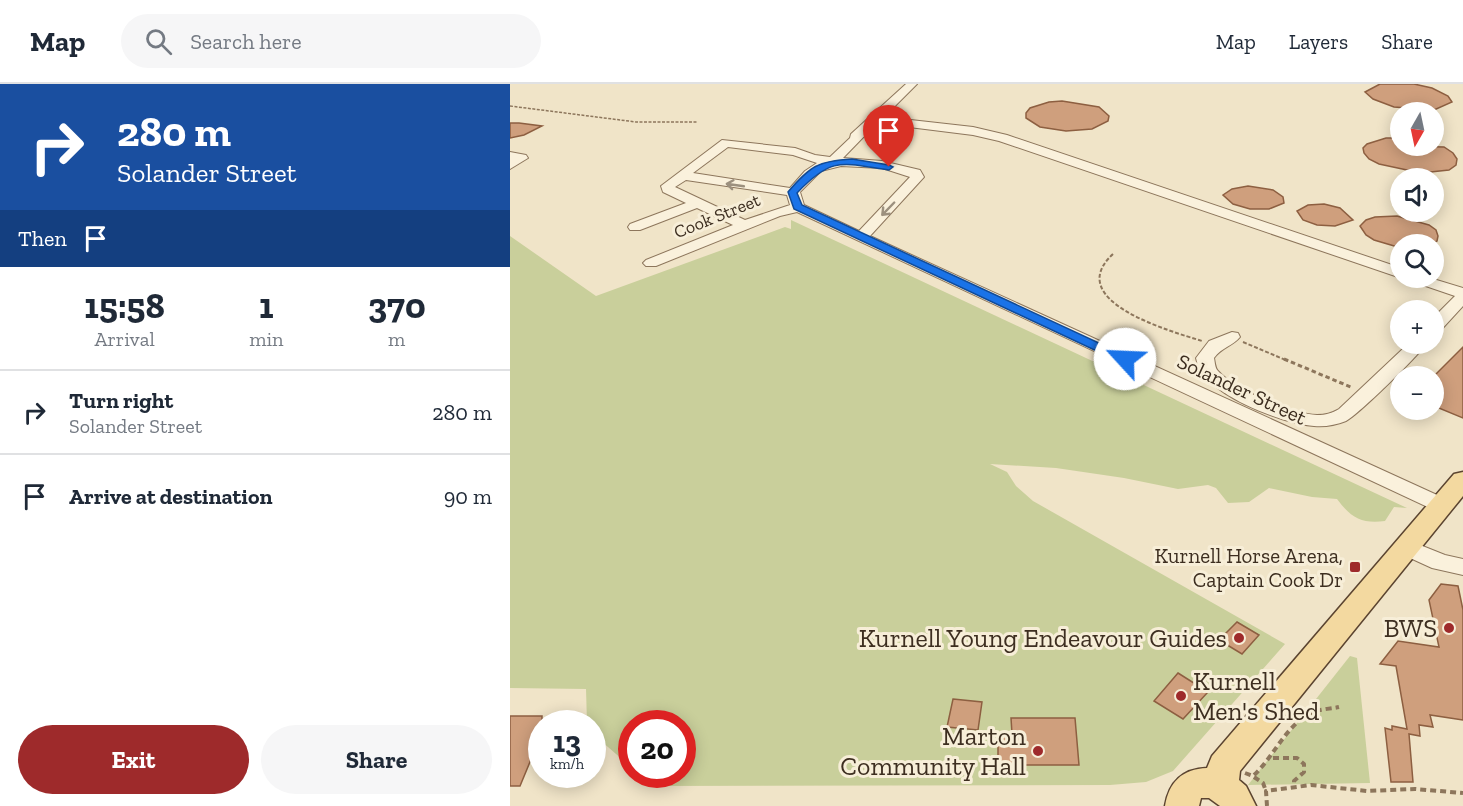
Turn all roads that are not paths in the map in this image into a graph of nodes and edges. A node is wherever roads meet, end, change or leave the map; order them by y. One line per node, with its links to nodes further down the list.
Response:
1 (912, 84): 2 (street)
2 (875, 119): 3 (street); 16 (street)
3 (855, 137): 5 (street); 6 (street)
4 (510, 156): 7 (street)
5 (840, 162): 6 (street); 14 (street, one-way to 14)
6 (820, 163): 8 (street); 9 (street)
7 (510, 165)
8 (686, 174): 9 (street, one-way to 8); 10 (street)
9 (793, 192): 11 (street)
10 (698, 203): 12 (street); 13 (street)
11 (798, 207): 12 (street, Cook Street); 14 (street, Solander Street)
12 (745, 225): 15 (street, Cook Street)
13 (635, 227)
14 (861, 237): 23 (street, Solander Street)
15 (651, 263)
16 (1390, 269)
17 (1444, 288): 18 (street)
18 (1463, 295): 19 (street)
19 (1444, 316)
20 (1223, 341): 21 (street)
21 (1407, 354)
22 (1463, 480): 23 (main road)
23 (1441, 505): 24 (main road)
24 (1405, 547): 25 (street); 26 (main road)
25 (1463, 567)
26 (1241, 785): 27 (main road)
27 (1182, 806)

